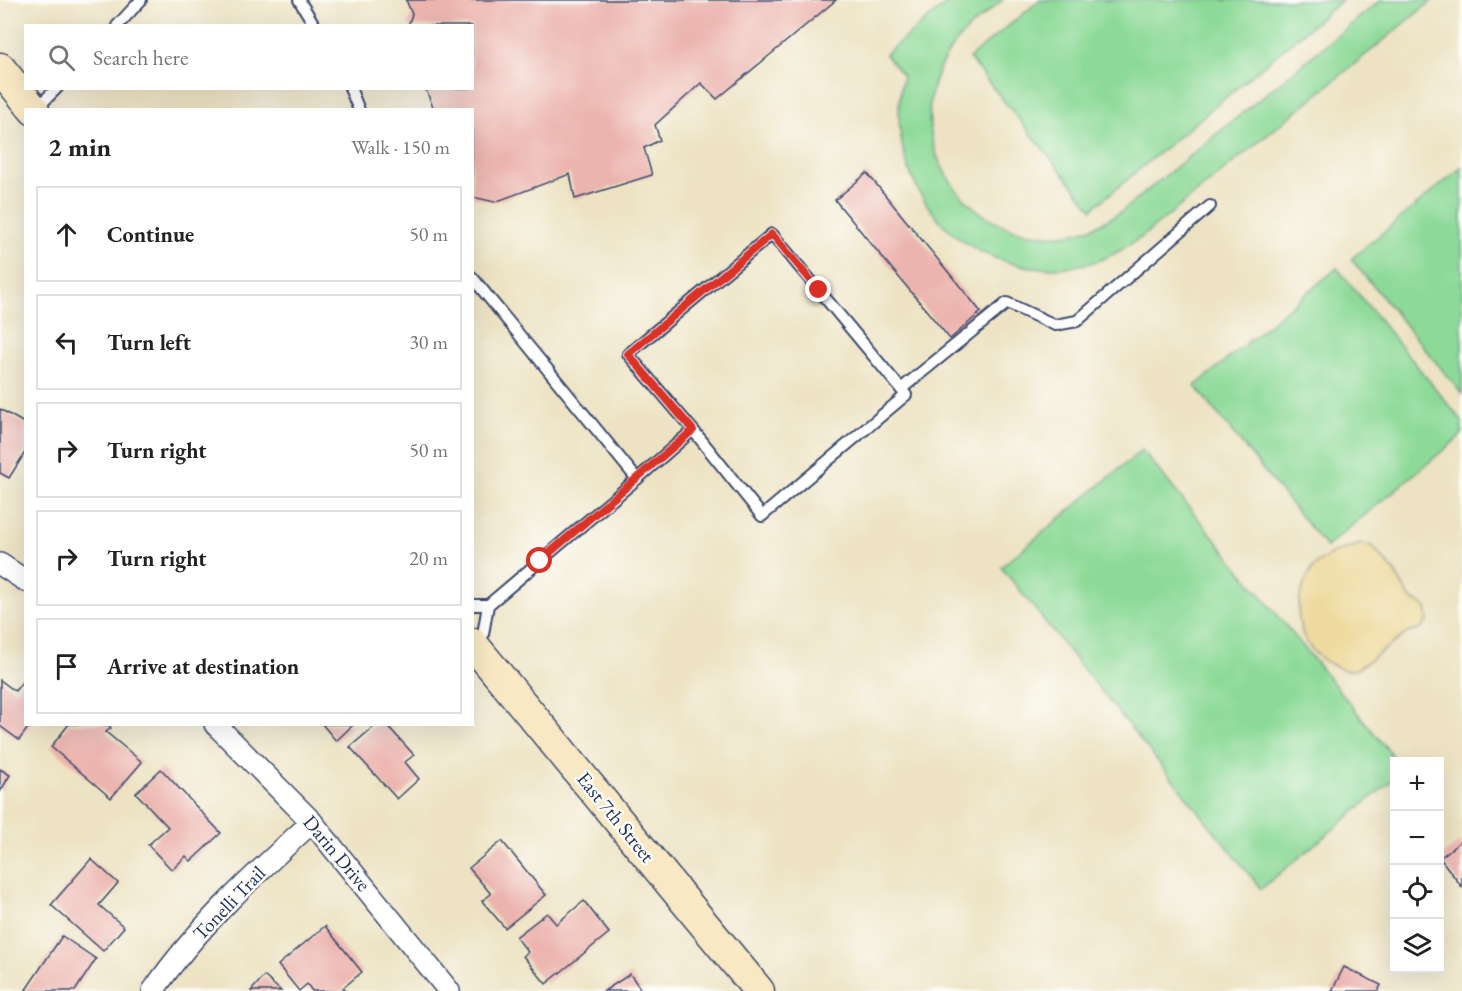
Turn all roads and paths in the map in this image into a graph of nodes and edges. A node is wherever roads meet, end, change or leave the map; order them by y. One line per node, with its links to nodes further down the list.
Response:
1 (141, 0): 3 (lane)
2 (299, 0): 4 (lane)
3 (119, 24)
4 (314, 24)
5 (0, 69): 8 (street)
6 (55, 90): 9 (lane)
7 (351, 90): 10 (lane)
8 (33, 108)
9 (37, 108)
10 (358, 108)
11 (1210, 206): 13 (lane)
12 (474, 279): 15 (lane)
13 (901, 389): 14 (lane); 14 (lane)
14 (693, 430): 15 (lane)
15 (637, 479): 19 (lane)
16 (0, 564): 17 (street)
17 (24, 580)
18 (474, 605): 19 (lane)
19 (488, 605): 20 (lane)
20 (476, 648): 25 (street, East 7th Street)
21 (217, 726): 22 (street, Darin Drive)
22 (312, 822): 23 (street, Tonelli Trail); 24 (street, Darin Drive)
23 (153, 991)
24 (448, 991)
25 (759, 991)

